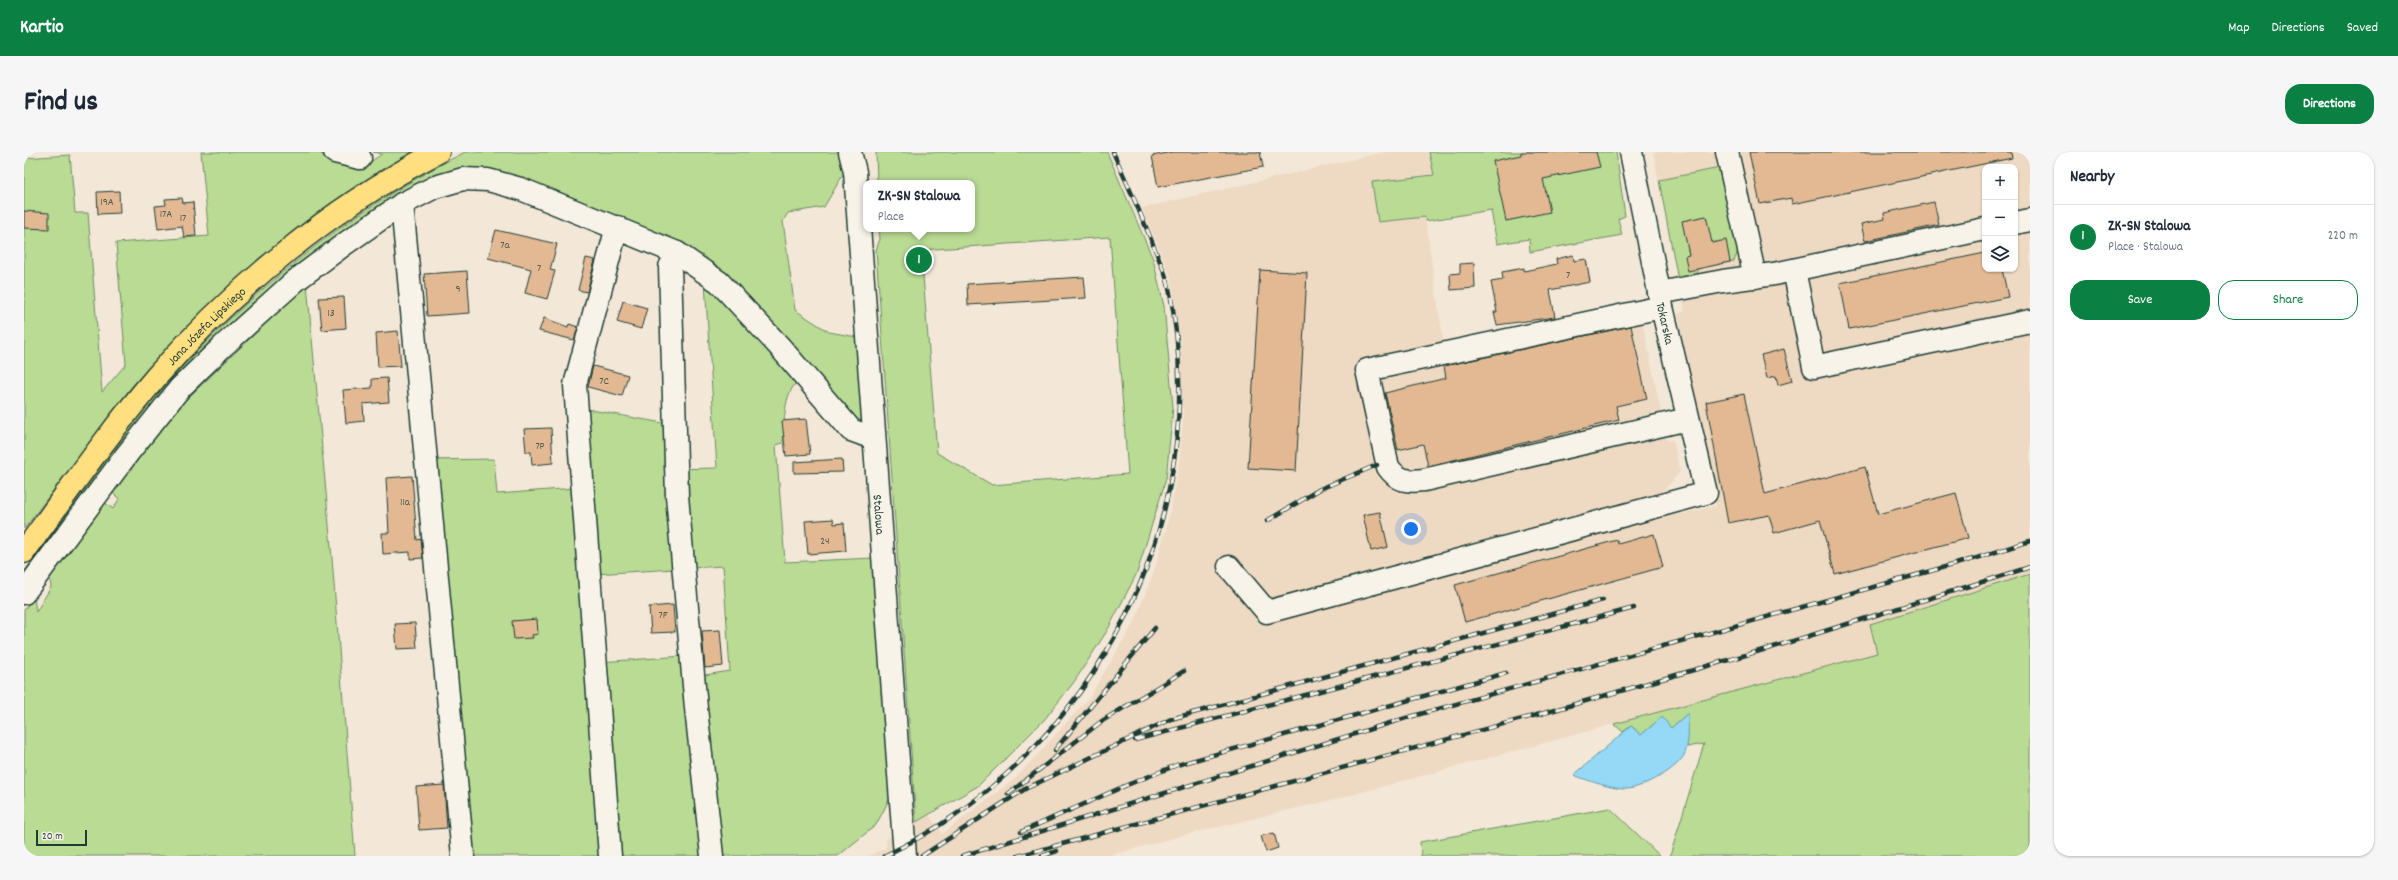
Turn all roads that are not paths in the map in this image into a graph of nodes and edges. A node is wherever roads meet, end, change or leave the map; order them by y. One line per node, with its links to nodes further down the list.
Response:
1 (335, 152): 5 (street)
2 (438, 152): 19 (main road, Jana Józefa Lipskiego)
3 (1631, 152): 15 (street, Tokarska)
4 (1727, 152): 14 (street)
5 (360, 158)
6 (854, 159): 18 (street, Stalowa)
7 (402, 204): 10 (street); 21 (street); 22 (street)
8 (2030, 220): 9 (street)
9 (2018, 222)
10 (617, 227): 12 (street); 23 (street)
11 (1982, 230): 13 (street)
12 (676, 253): 18 (street); 24 (street)
13 (1794, 270): 14 (street); 16 (street)
14 (1755, 277): 15 (street)
15 (1661, 300): 17 (street, Tokarska); 17 (street)
16 (2030, 321)
17 (1688, 419): 20 (street, Tokarska)
18 (873, 438): 25 (street, Stalowa)
19 (24, 552)
20 (1229, 568)
21 (24, 594)
22 (463, 856)
23 (610, 856)
24 (712, 856)
25 (904, 856)

